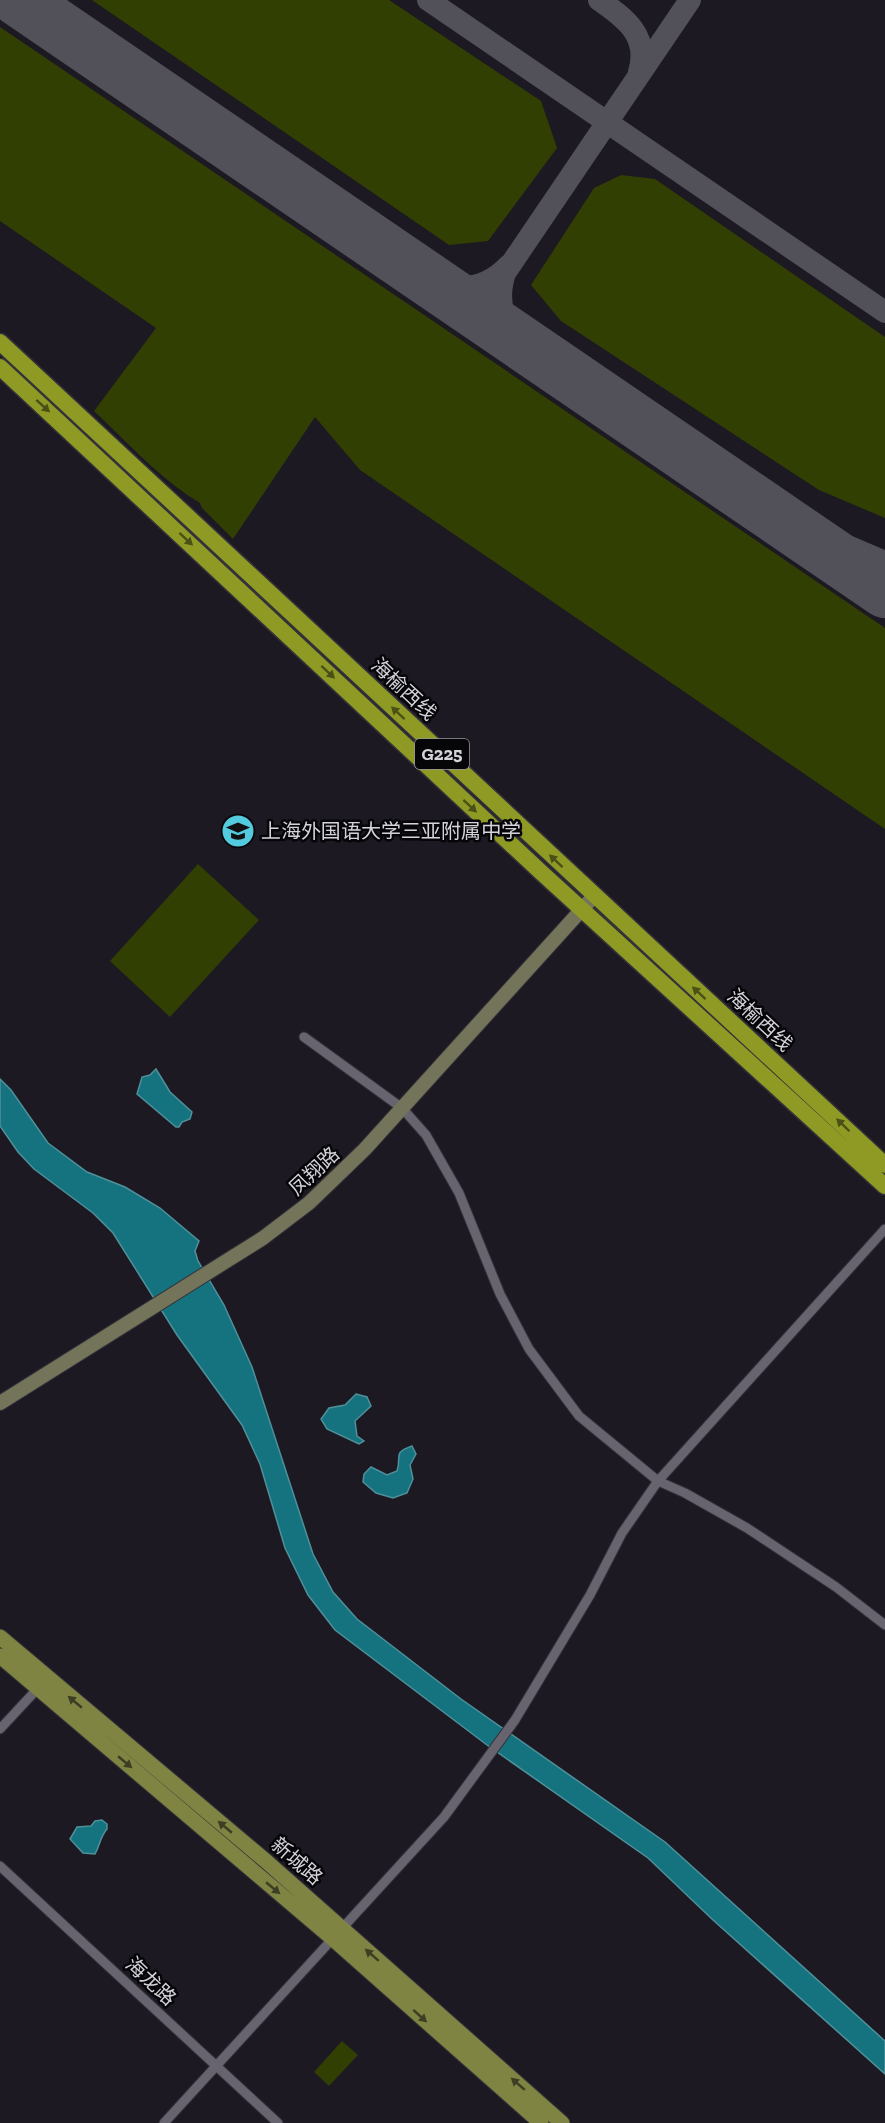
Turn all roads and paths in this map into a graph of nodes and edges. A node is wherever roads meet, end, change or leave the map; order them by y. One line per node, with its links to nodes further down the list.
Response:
1 (0, 342): 3 (highway, 海榆西线 / G225, one-way to 1)
2 (0, 367): 4 (highway, 海榆西线 / G225, one-way to 4)
3 (590, 893): 4 (street, 凤翔路); 7 (highway, 海榆西线 / G225, one-way to 3)
4 (578, 905): 6 (street, 凤翔路); 8 (highway, 海榆西线 / G225)
5 (304, 1038): 6 (street)
6 (398, 1106): 10 (street, 凤翔路); 13 (street)
7 (885, 1165)
8 (885, 1186)
9 (885, 1229): 13 (street)
10 (152, 1302): 11 (street, 凤翔路); 12 (street, 凤翔路)
11 (0, 1392)
12 (0, 1403)
13 (658, 1481): 14 (street); 20 (street)
14 (885, 1625)
15 (0, 1637): 17 (main road, 新城路)
16 (0, 1656): 17 (main road, 新城路)
17 (43, 1683): 18 (street); 20 (main road, 新城路)
18 (0, 1729)
19 (0, 1866): 21 (street, 海龙路)
20 (337, 1933): 21 (street); 24 (main road, 新城路, one-way to 24); 25 (main road, 新城路, one-way to 20)
21 (217, 2066): 22 (street); 23 (street, 海龙路)
22 (164, 2123)
23 (278, 2123)
24 (541, 2123)
25 (562, 2123)

